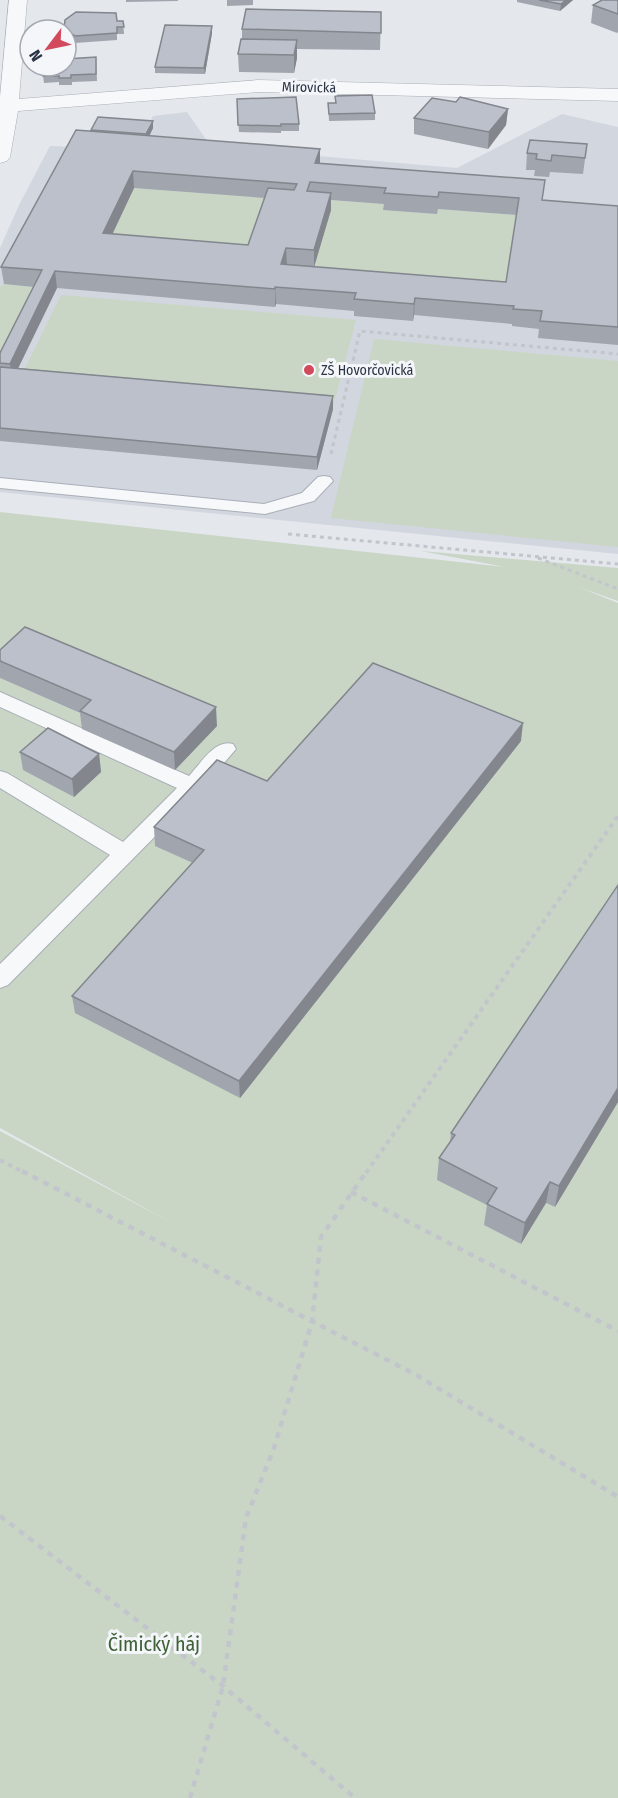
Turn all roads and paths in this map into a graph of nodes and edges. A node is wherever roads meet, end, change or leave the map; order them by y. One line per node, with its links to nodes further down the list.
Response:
1 (18, 0): 3 (street)
2 (618, 95): 3 (street, Mirovická)
3 (3, 106): 4 (street)
4 (0, 157)
5 (618, 354): 6 (path)
6 (324, 481): 7 (lane)
7 (0, 483)
8 (283, 533): 9 (path)
9 (531, 555): 10 (path); 11 (path)
10 (618, 564)
11 (618, 589)
12 (0, 699): 15 (lane)
13 (226, 749): 15 (lane)
14 (0, 778): 17 (lane)
15 (192, 786): 17 (lane)
16 (618, 816): 20 (path)
17 (125, 854): 18 (lane)
18 (0, 979)
19 (0, 1160): 21 (path)
20 (351, 1192): 21 (path); 22 (path)
21 (312, 1322): 23 (path); 25 (path)
22 (618, 1331)
23 (618, 1497)
24 (0, 1516): 25 (path)
25 (223, 1686): 26 (path); 27 (path)
26 (190, 1798)
27 (355, 1798)

